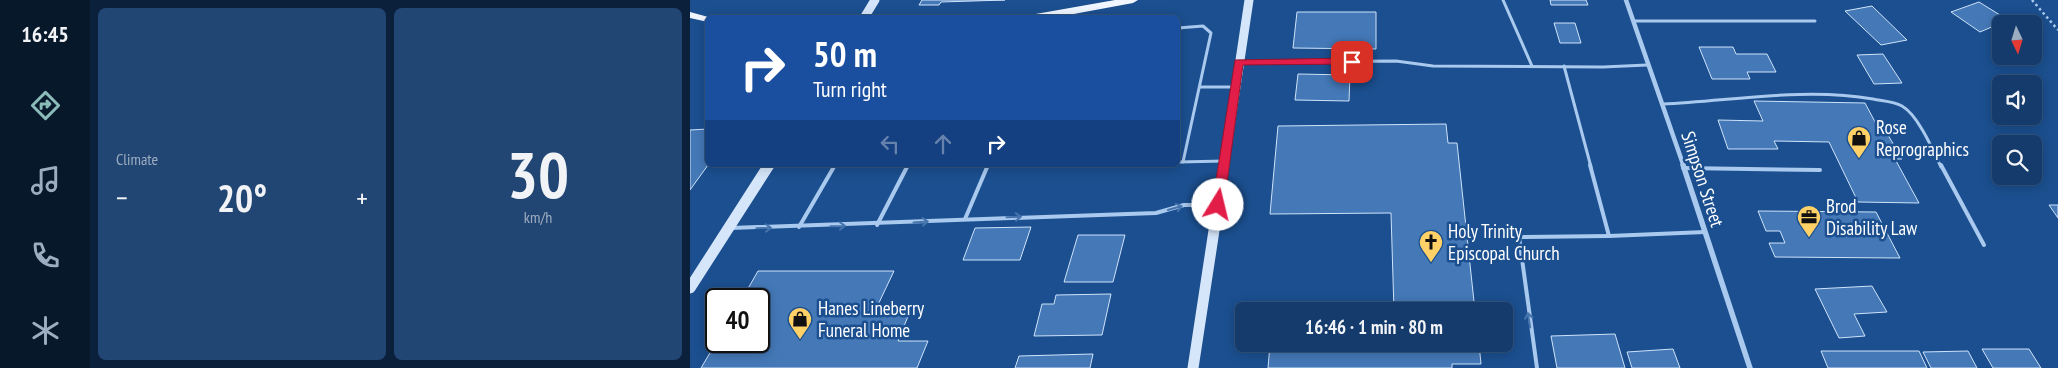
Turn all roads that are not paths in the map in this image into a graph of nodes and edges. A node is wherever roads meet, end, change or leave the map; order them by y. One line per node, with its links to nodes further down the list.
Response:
1 (875, 0): 8 (street)
2 (1133, 0): 6 (main road)
3 (1249, 0): 14 (street)
4 (1503, 0): 16 (lane)
5 (1626, 0): 11 (street, Simpson Street)
6 (1121, 1): 9 (main road)
7 (690, 15): 10 (main road)
8 (866, 15)
9 (1046, 15)
10 (705, 18)
11 (1634, 21): 12 (lane); 15 (street, Simpson Street)
12 (1815, 22)
13 (1180, 28): 18 (lane)
14 (1238, 62): 16 (lane); 19 (street)
15 (1647, 65): 17 (lane); 20 (street, Simpson Street)
16 (1532, 66): 17 (lane)
17 (1564, 66): 36 (lane)
18 (1200, 87): 19 (lane); 23 (lane)
19 (1236, 87): 21 (street)
20 (1662, 104): 28 (street, Simpson Street); 37 (lane)
21 (1225, 161): 23 (lane); 30 (street)
22 (1180, 162): 23 (lane)
23 (1184, 162)
24 (768, 167): 34 (street)
25 (834, 167): 33 (lane)
26 (907, 167): 32 (lane)
27 (987, 167): 31 (lane)
28 (1683, 168): 29 (lane); 35 (street, Simpson Street)
29 (1820, 170)
30 (1218, 205): 31 (lane, one-way to 30); 39 (street)
31 (965, 219): 32 (lane, one-way to 31)
32 (877, 225): 33 (lane, one-way to 32)
33 (799, 227): 34 (lane, one-way to 33)
34 (728, 228): 38 (street)
35 (1705, 232): 36 (lane); 41 (street, Simpson Street)
36 (1609, 236): 40 (lane, one-way to 36)
37 (1984, 245)
38 (690, 288)
39 (1193, 368)
40 (1537, 368)
41 (1750, 368)

